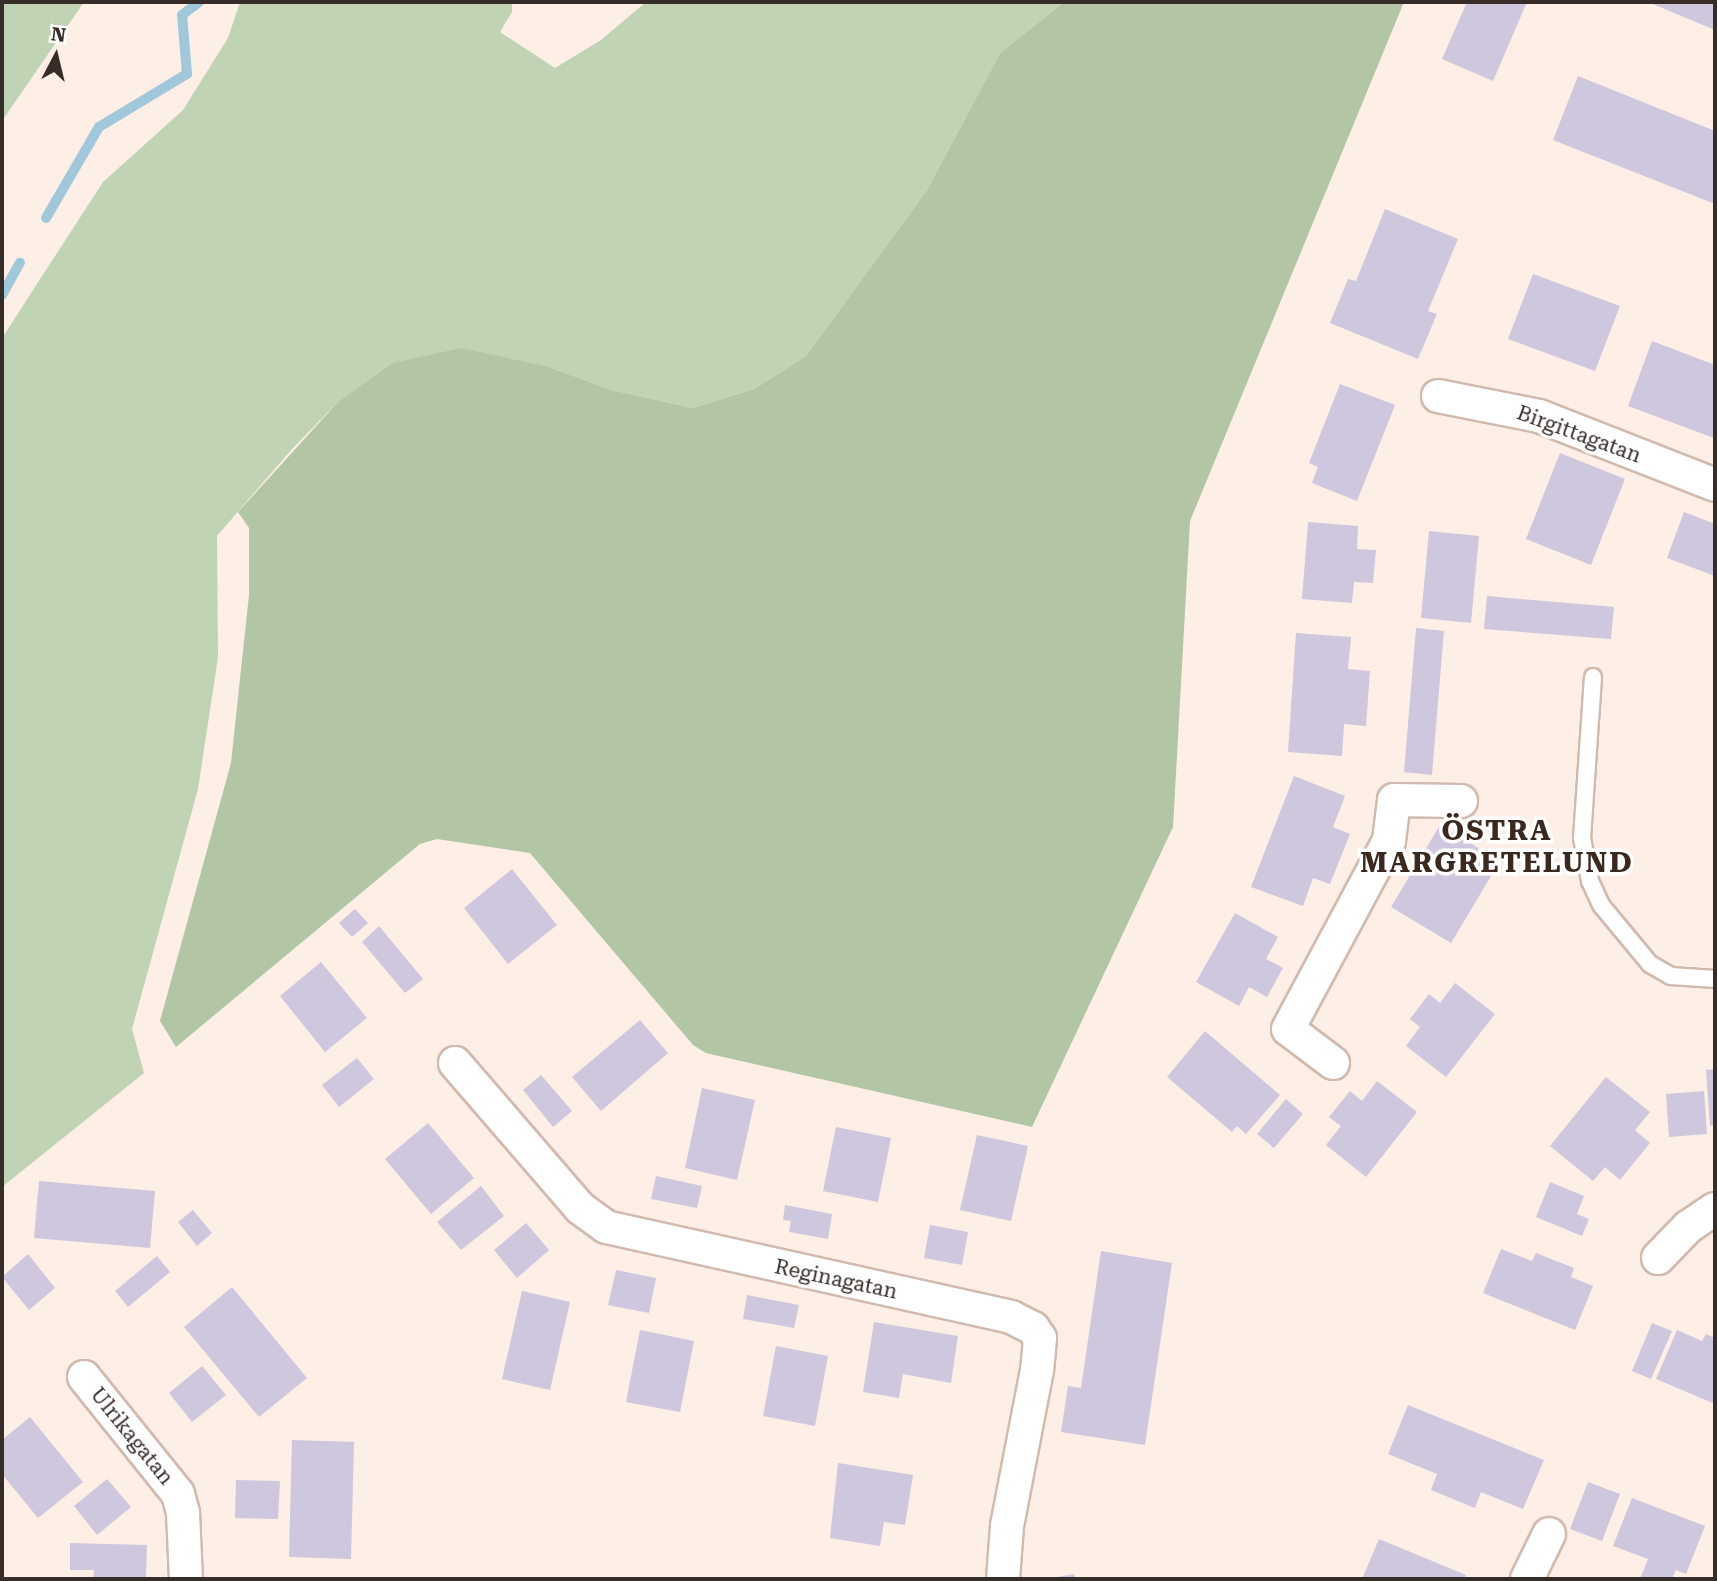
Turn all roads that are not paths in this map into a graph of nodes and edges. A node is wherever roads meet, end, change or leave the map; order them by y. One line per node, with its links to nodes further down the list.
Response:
1 (1438, 396): 2 (street, Birgittagatan)
2 (1715, 485)
3 (1593, 677): 5 (lane)
4 (1461, 801): 7 (street)
5 (1715, 979)
6 (455, 1063): 13 (street, Reginagatan)
7 (1333, 1063)
8 (1715, 1209): 9 (street)
9 (1658, 1258)
10 (84, 1377): 12 (street, Ulrikagatan)
11 (1549, 1534): 14 (street)
12 (186, 1579)
13 (1003, 1579)
14 (1527, 1579)

